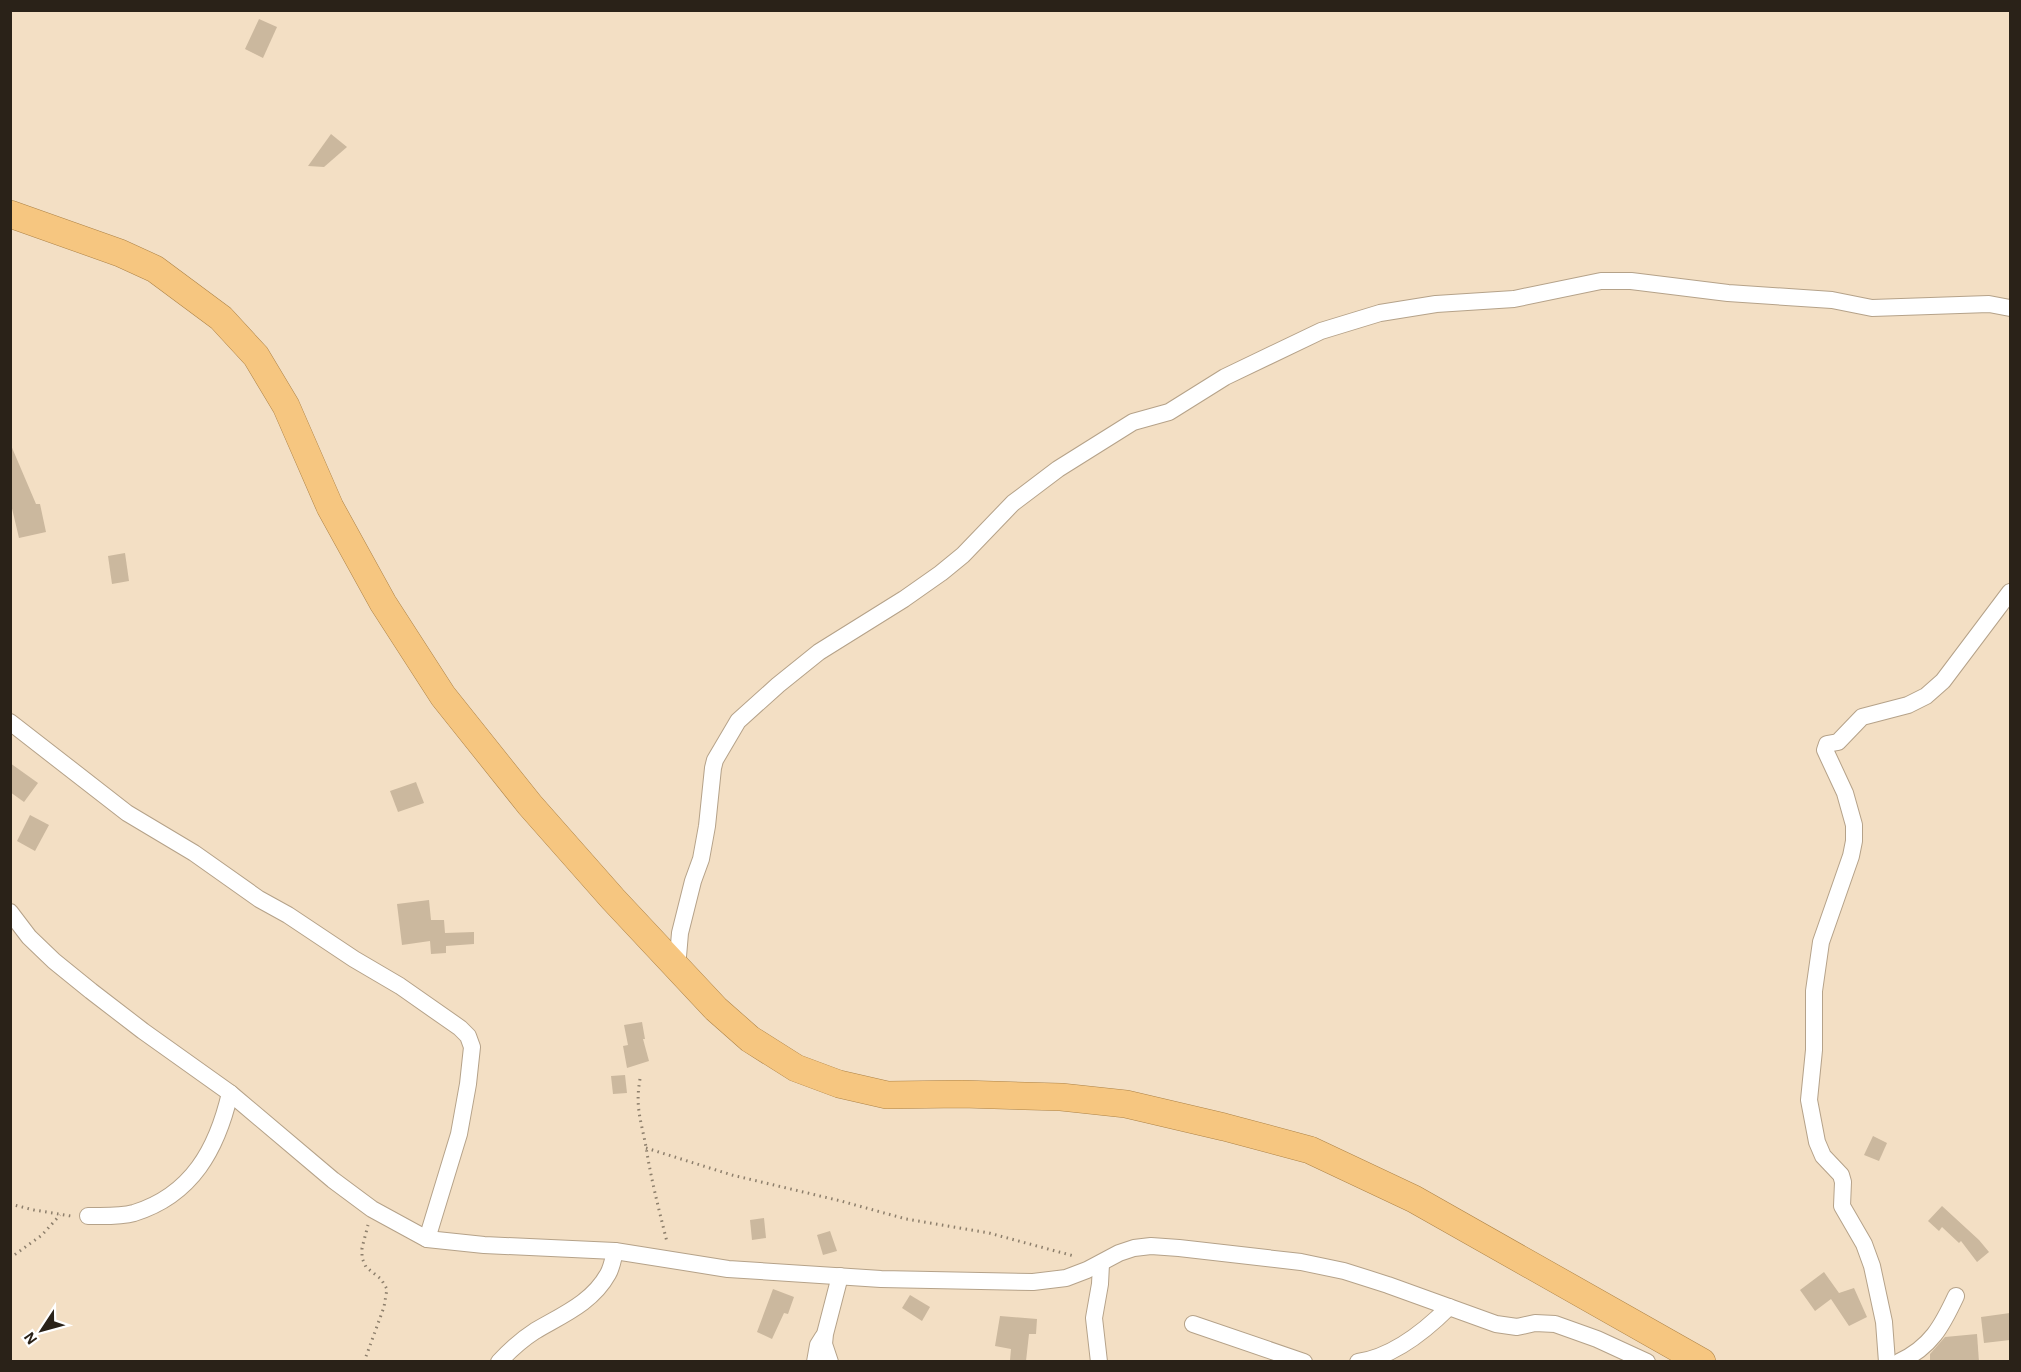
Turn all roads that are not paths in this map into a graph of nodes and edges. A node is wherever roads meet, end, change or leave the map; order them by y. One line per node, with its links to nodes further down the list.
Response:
1 (10, 214): 6 (highway)
2 (2010, 308): 6 (street)
3 (2010, 592): 25 (street)
4 (10, 722): 9 (street)
5 (10, 912): 7 (street)
6 (677, 968): 24 (highway)
7 (230, 1093): 8 (street); 9 (street)
8 (88, 1216)
9 (428, 1239): 10 (street)
10 (615, 1251): 12 (street); 17 (street)
11 (1101, 1264): 12 (street); 14 (street); 20 (street)
12 (840, 1276): 16 (street)
13 (1956, 1296): 26 (street)
14 (1449, 1307): 22 (street); 23 (street)
15 (1193, 1324): 21 (street)
16 (825, 1334): 18 (street); 19 (street)
17 (499, 1362)
18 (815, 1362)
19 (830, 1362)
20 (1099, 1362)
21 (1304, 1362)
22 (1358, 1362)
23 (1647, 1362)
24 (1702, 1362)
25 (1887, 1362)
26 (1899, 1362)

